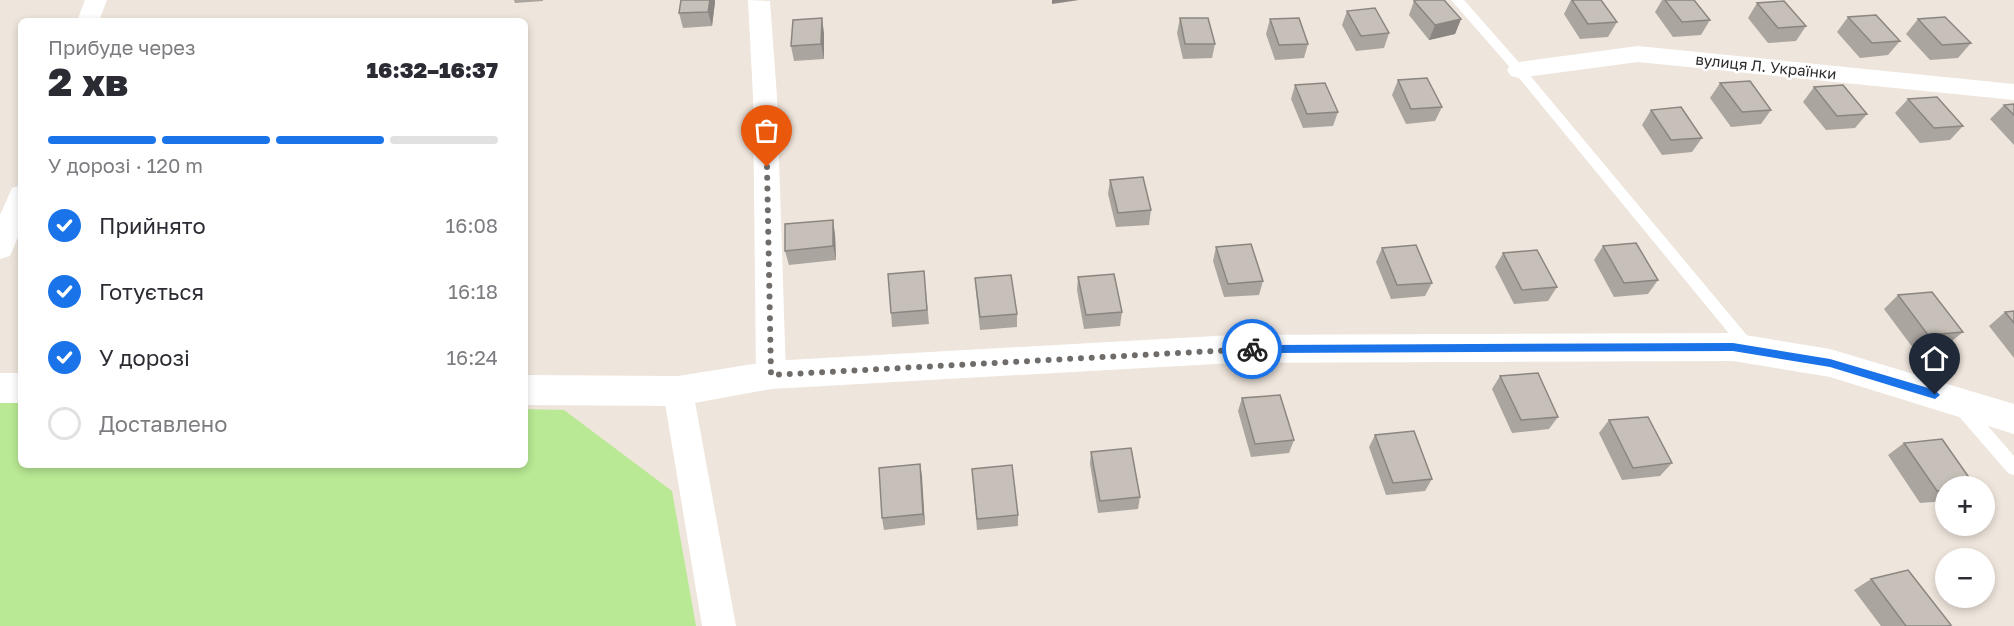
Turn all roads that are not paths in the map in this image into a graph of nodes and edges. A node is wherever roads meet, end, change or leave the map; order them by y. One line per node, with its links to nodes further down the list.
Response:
1 (96, 0): 4 (street)
2 (1456, 0): 5 (lane)
3 (759, 1): 10 (street)
4 (89, 18)
5 (1519, 70): 6 (street, вулиця Л. Українки); 9 (lane)
6 (2014, 92)
7 (18, 203): 8 (street)
8 (0, 249)
9 (1752, 351): 10 (street); 15 (street)
10 (771, 375): 14 (street)
11 (0, 388): 12 (street)
12 (18, 388)
13 (528, 390): 14 (street)
14 (678, 391): 18 (street)
15 (1956, 401): 16 (street); 17 (lane)
16 (2014, 419)
17 (2014, 468)
18 (719, 626)

